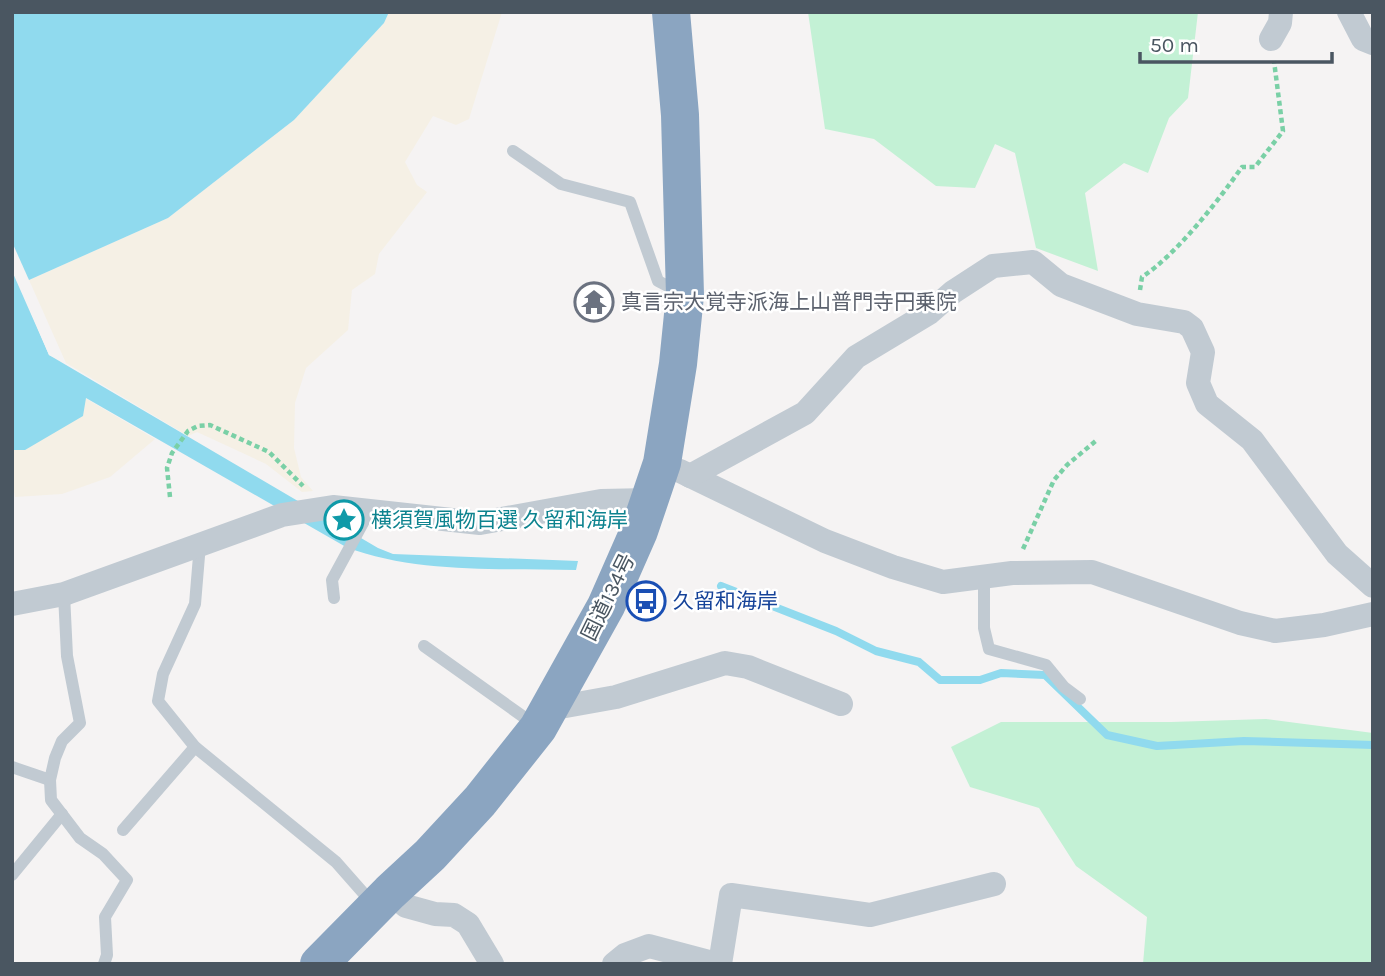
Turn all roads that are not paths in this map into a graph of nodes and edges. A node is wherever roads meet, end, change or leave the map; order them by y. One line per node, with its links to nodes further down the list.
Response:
1 (671, 12): 7 (highway, 国道134号)
2 (1281, 12): 4 (street)
3 (1349, 12): 5 (street)
4 (1271, 39)
5 (1373, 43)
6 (513, 151): 7 (lane)
7 (685, 295): 8 (highway, 国道134号)
8 (676, 470): 9 (highway, 国道134号); 12 (street); 13 (street)
9 (649, 500): 10 (street); 21 (highway, 国道134号)
10 (370, 510): 11 (street); 15 (lane)
11 (200, 544): 14 (street); 22 (lane)
12 (984, 578): 17 (street); 19 (lane)
13 (1373, 586)
14 (64, 594): 16 (street); 24 (lane)
15 (334, 598)
16 (12, 604)
17 (1373, 614)
18 (425, 646): 21 (lane)
19 (1080, 699)
20 (841, 704): 21 (street)
21 (544, 718): 29 (highway, 国道134号)
22 (195, 747): 26 (lane); 29 (lane)
23 (12, 767): 24 (lane)
24 (50, 780): 25 (lane)
25 (62, 814): 27 (lane); 31 (lane)
26 (123, 830)
27 (12, 875)
28 (994, 884): 34 (street)
29 (383, 900): 32 (highway, 国道134号); 33 (street)
30 (626, 960): 34 (street)
31 (104, 964)
32 (319, 964)
33 (492, 964)
34 (718, 964)

